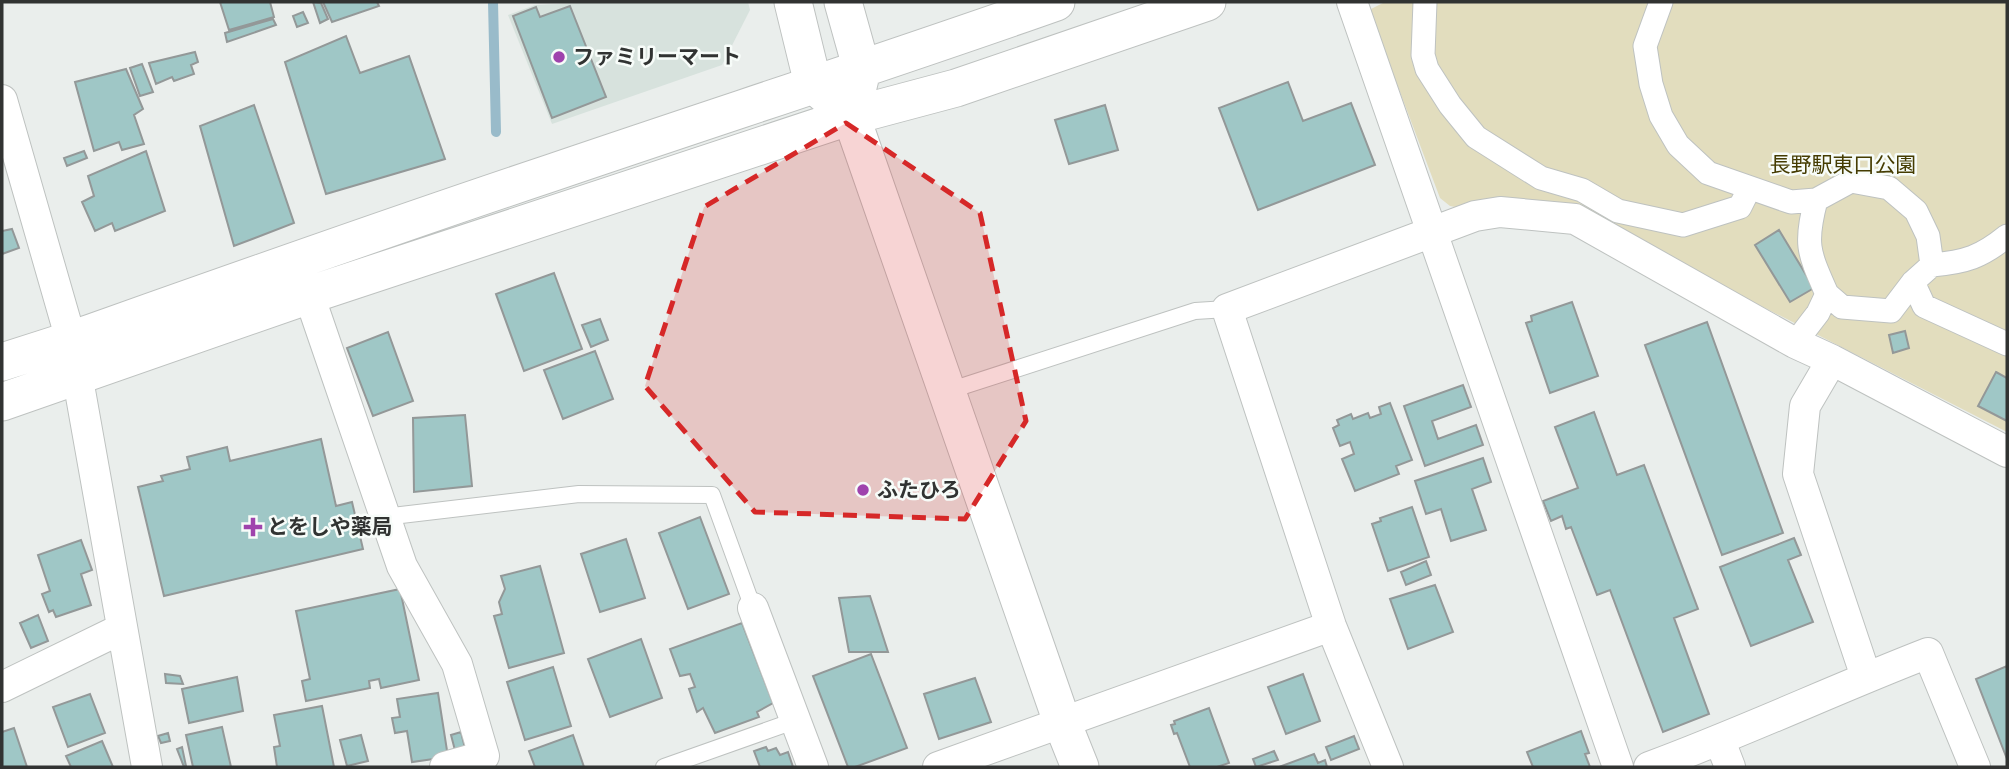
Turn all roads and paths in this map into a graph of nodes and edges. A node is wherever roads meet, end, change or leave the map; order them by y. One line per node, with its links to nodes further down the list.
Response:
1 (793, 2): 9 (street)
2 (843, 2): 8 (street)
3 (1056, 2): 8 (street)
4 (1207, 2): 10 (street)
5 (1352, 2): 14 (street)
6 (1425, 2): 12 (street)
7 (1661, 2): 12 (street)
8 (862, 70): 9 (street); 10 (street)
9 (813, 84): 10 (street); 23 (street)
10 (851, 117): 19 (street); 26 (street)
11 (4, 119): 23 (street)
12 (1749, 189): 13 (street)
13 (1816, 200): 16 (street); 18 (street)
14 (1432, 234): 20 (street); 21 (street); 45 (street)
15 (2007, 236): 16 (street)
16 (1932, 265): 17 (street)
17 (1913, 282): 18 (street); 22 (street)
18 (1827, 294): 21 (street)
19 (309, 295): 23 (street); 29 (street)
20 (1227, 309): 26 (lane); 31 (street)
21 (1795, 343): 24 (street)
22 (2007, 344)
23 (74, 358): 25 (street); 27 (street); 32 (street)
24 (1832, 360): 28 (street); 33 (street)
25 (2, 362)
26 (948, 391): 36 (street)
27 (2, 402)
28 (2007, 452)
29 (384, 517): 30 (lane); 39 (street)
30 (753, 608): 35 (street)
31 (1331, 626): 36 (street); 44 (street)
32 (121, 629): 34 (street); 38 (street)
33 (1866, 677): 37 (street); 47 (street)
34 (2, 687)
35 (794, 721): 40 (lane); 41 (street)
36 (1062, 722): 42 (street); 43 (street)
37 (1725, 754): 46 (street)
38 (147, 767)
39 (445, 767)
40 (664, 767)
41 (813, 767)
42 (938, 767)
43 (1080, 767)
44 (1388, 767)
45 (1618, 767)
46 (1650, 767)
47 (1975, 767)

